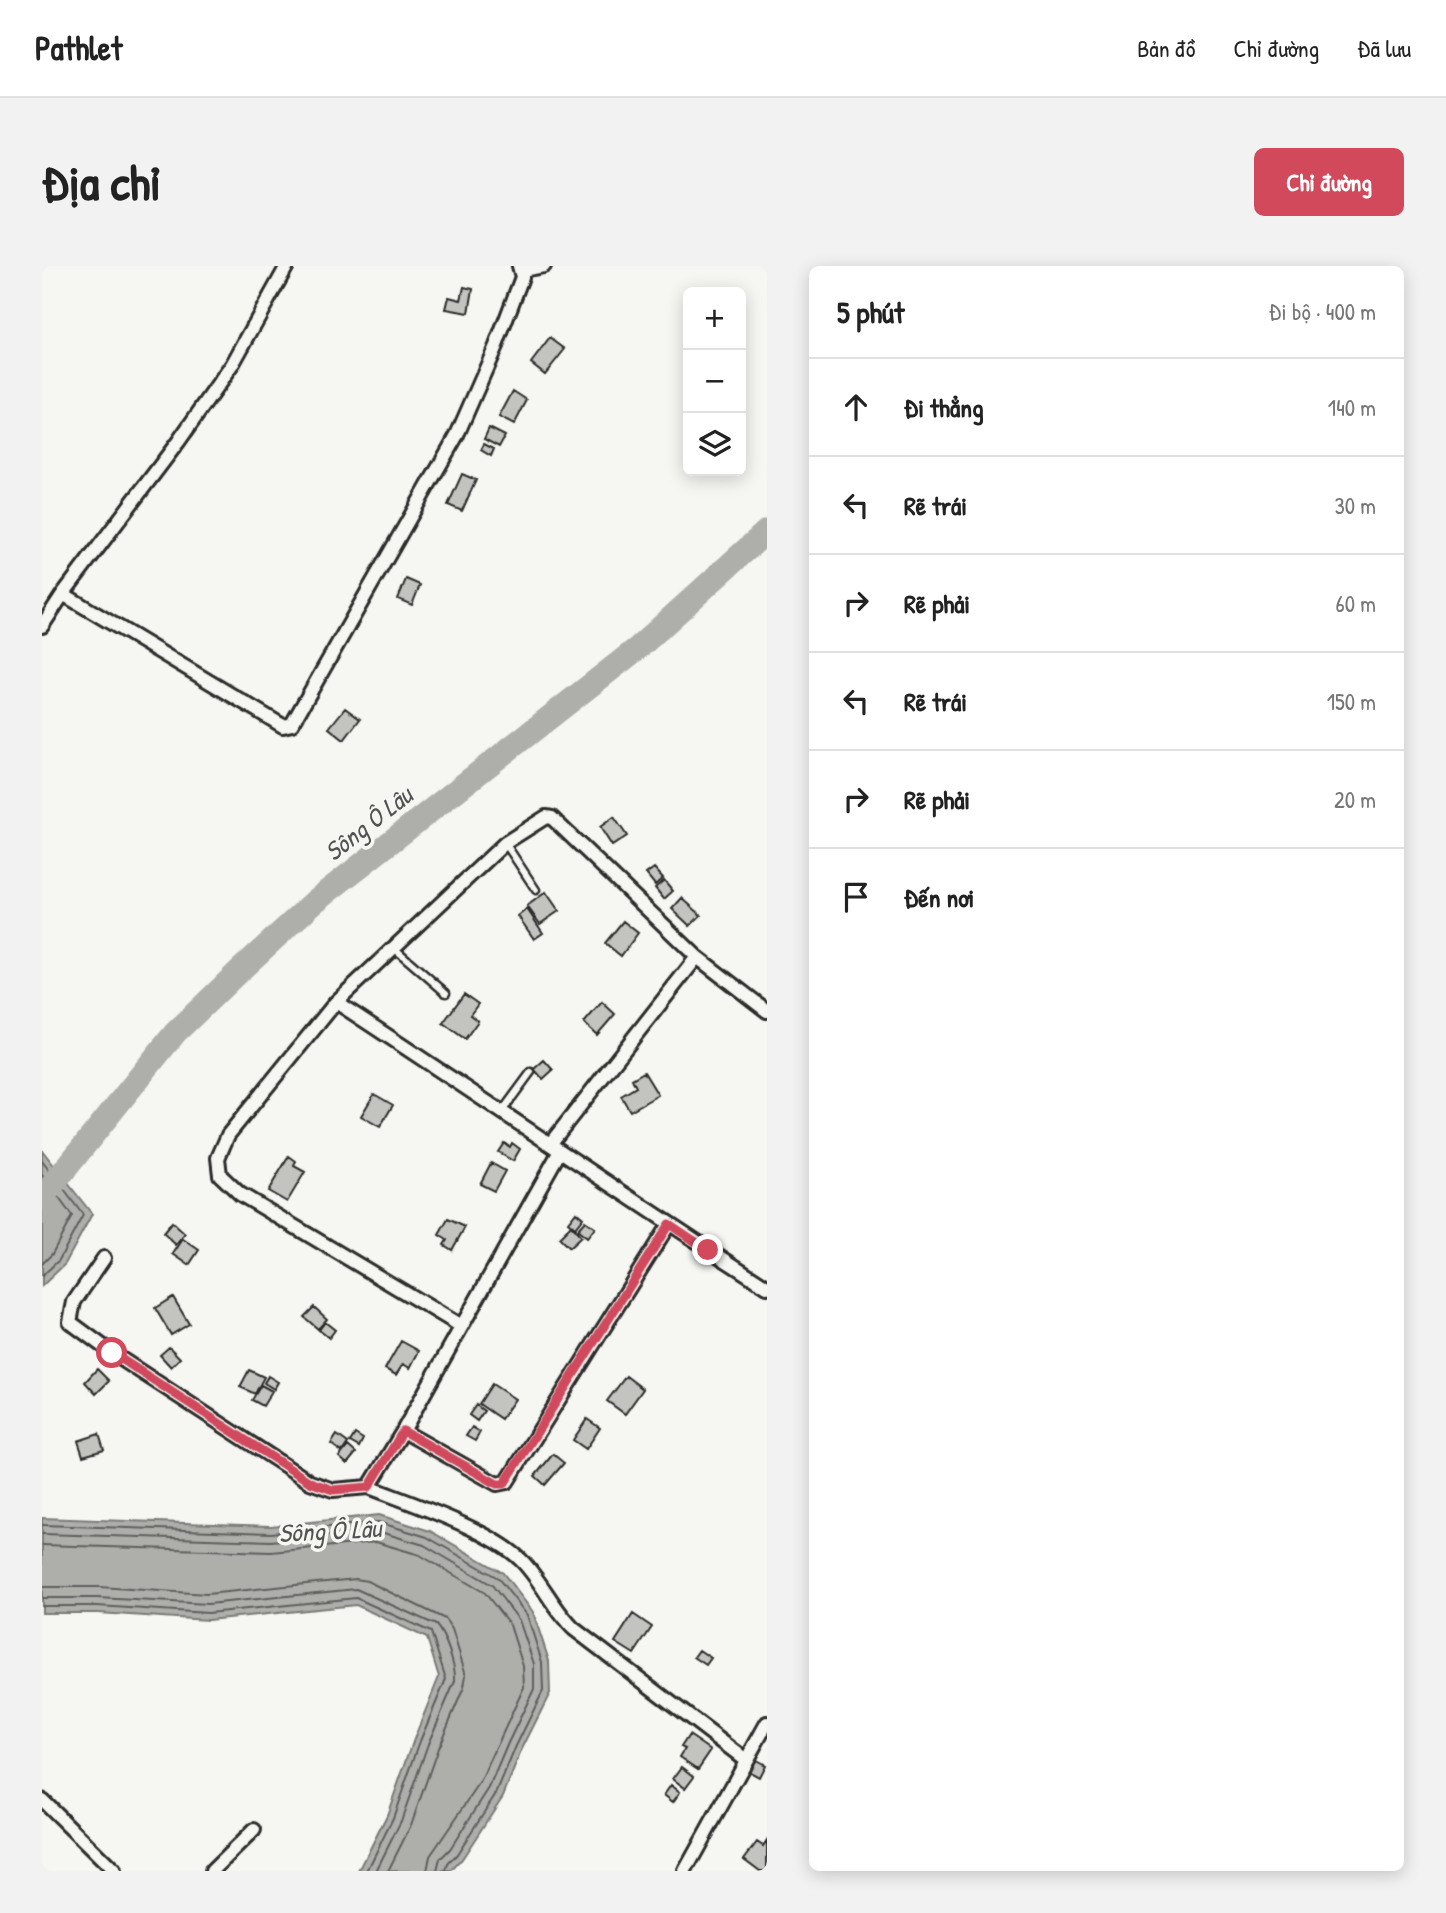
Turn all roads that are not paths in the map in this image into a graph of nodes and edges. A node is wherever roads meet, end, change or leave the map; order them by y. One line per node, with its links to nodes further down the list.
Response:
1 (287, 266): 4 (street)
2 (544, 266): 3 (street)
3 (520, 268): 4 (street)
4 (62, 594): 5 (street)
5 (42, 626)
6 (505, 843): 7 (lane); 8 (street); 9 (street)
7 (536, 890)
8 (394, 948): 10 (lane); 11 (street)
9 (697, 957): 12 (street); 15 (street)
10 (446, 993)
11 (336, 1002): 14 (street); 19 (street)
12 (767, 1011)
13 (531, 1072): 14 (lane)
14 (503, 1110): 15 (street)
15 (555, 1147): 16 (street); 19 (street)
16 (669, 1224): 18 (street); 20 (street)
17 (104, 1258): 21 (street)
18 (767, 1287)
19 (461, 1326): 20 (street)
20 (403, 1431): 21 (street)
21 (369, 1487): 23 (street)
22 (767, 1723): 23 (street)
23 (746, 1760): 28 (street)
24 (42, 1800): 26 (street)
25 (254, 1830): 27 (street)
26 (114, 1871)
27 (212, 1871)
28 (685, 1871)

